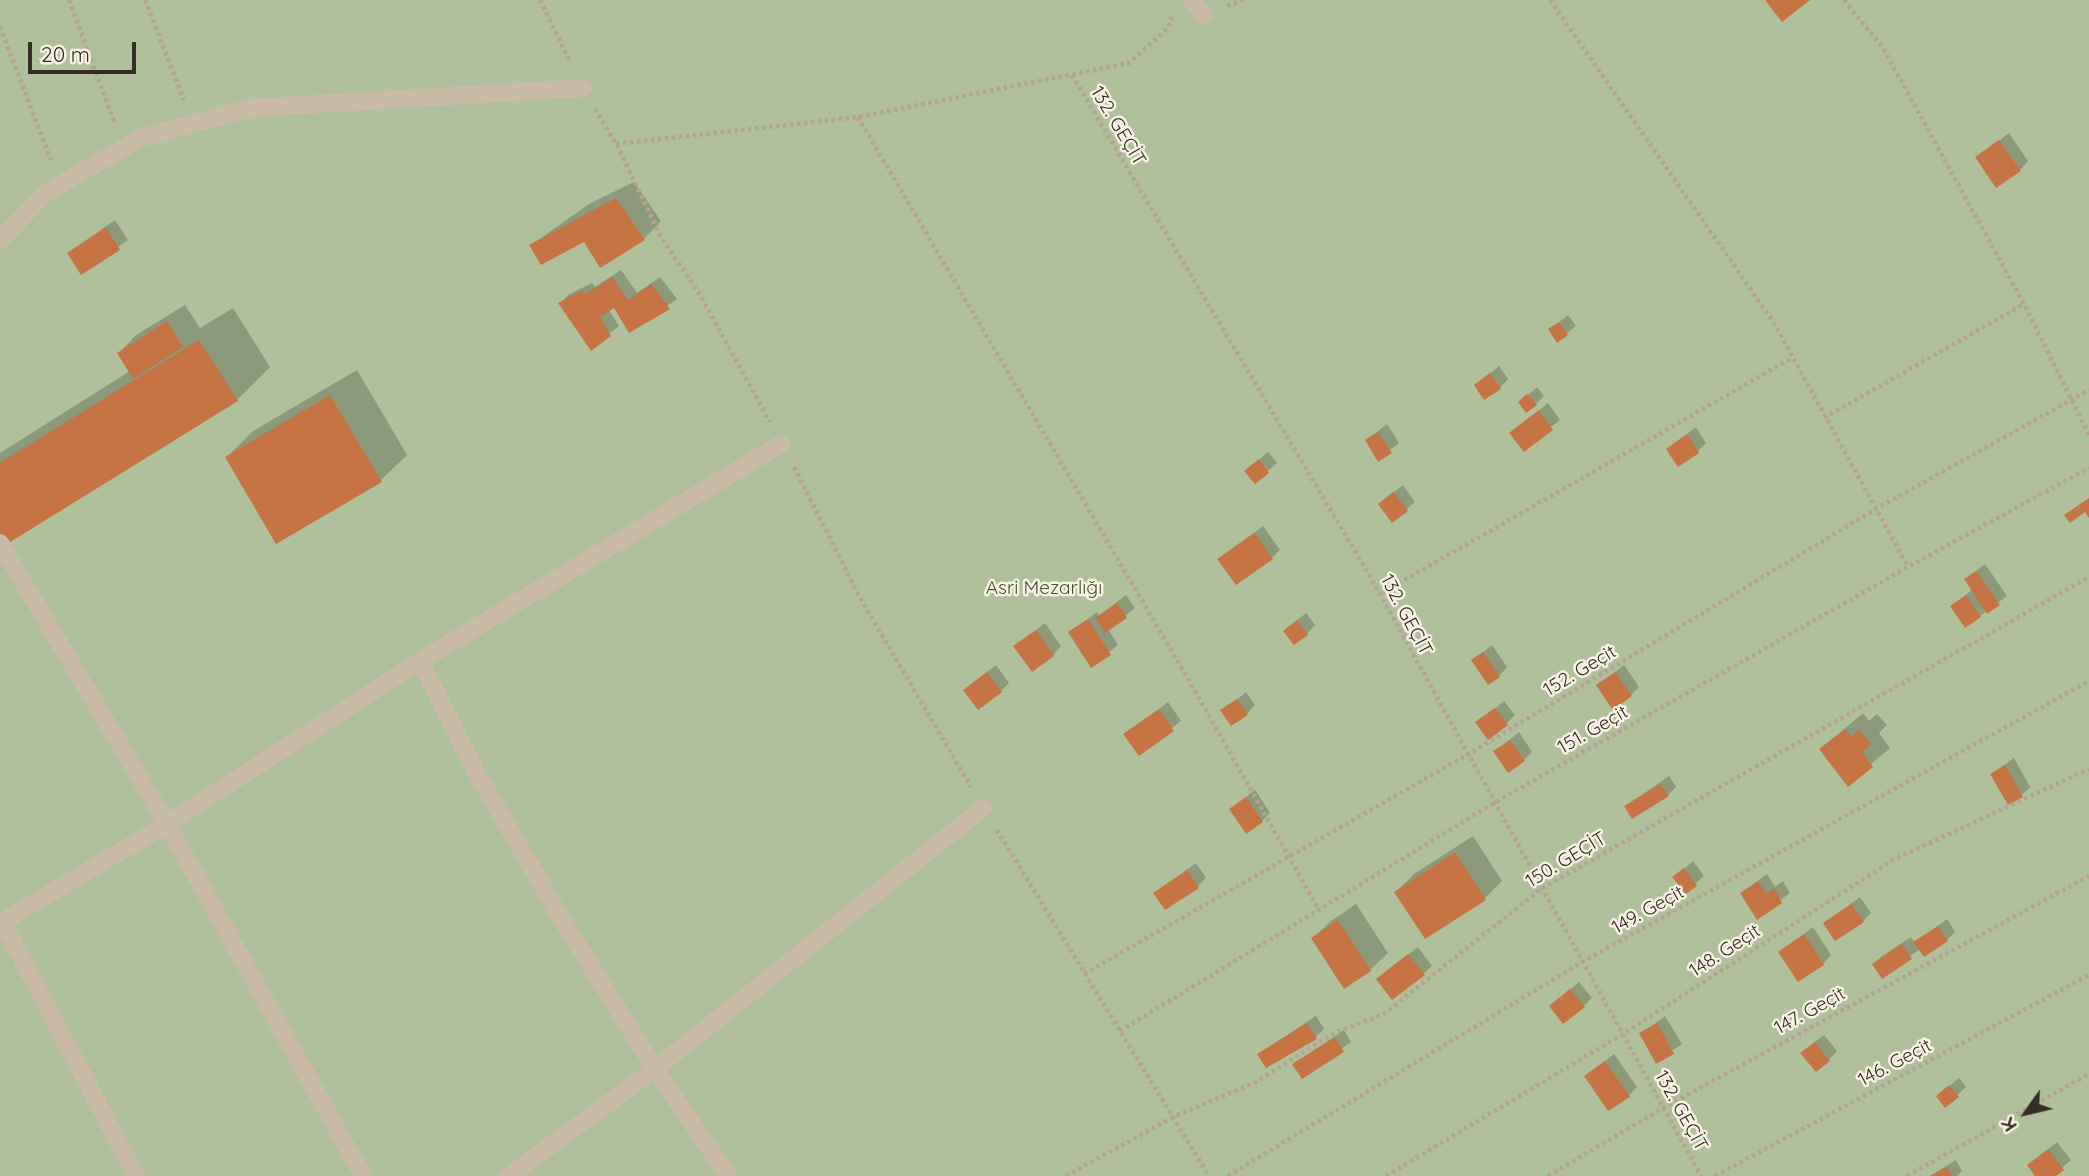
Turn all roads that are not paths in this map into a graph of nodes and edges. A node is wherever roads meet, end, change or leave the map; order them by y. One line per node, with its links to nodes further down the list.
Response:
1 (1192, 0): 2 (lane)
2 (1204, 15)
3 (583, 88): 4 (lane)
4 (0, 240)
5 (781, 444): 7 (lane)
6 (0, 543): 9 (lane)
7 (420, 661): 9 (lane); 11 (lane)
8 (983, 808): 11 (lane)
9 (167, 824): 10 (lane); 13 (lane)
10 (1, 922): 12 (lane)
11 (655, 1069): 14 (lane); 15 (lane)
12 (136, 1176)
13 (363, 1176)
14 (509, 1176)
15 (728, 1176)

